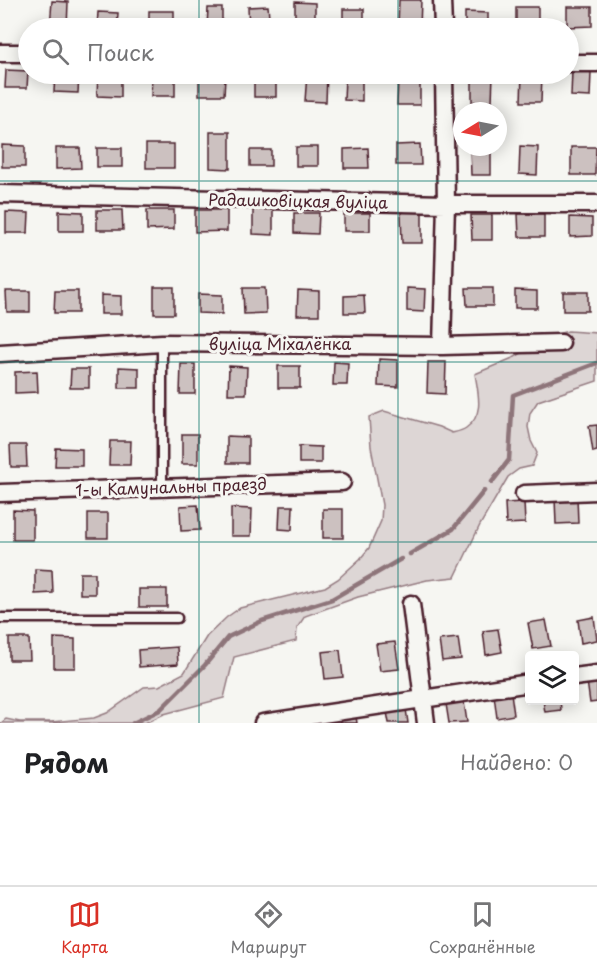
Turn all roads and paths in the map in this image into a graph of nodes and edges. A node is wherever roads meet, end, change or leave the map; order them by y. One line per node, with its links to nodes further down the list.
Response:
1 (442, 0): 2 (street)
2 (443, 18)
3 (0, 52): 4 (street)
4 (18, 53)
5 (579, 63): 6 (street)
6 (597, 63)
7 (444, 84): 9 (street)
8 (0, 194): 9 (street, Радашковіцкая вуліца)
9 (446, 204): 10 (street, Радашковіцкая вуліца); 13 (street)
10 (597, 204)
11 (561, 343): 13 (street, вуліца Міхалёнка)
12 (162, 344): 13 (street, вуліца Міхалёнка); 14 (street, вуліца Міхалёнка); 16 (lane)
13 (442, 346)
14 (0, 353)
15 (342, 482): 16 (street, 1-ы Камунальны праезд)
16 (162, 488): 18 (street, 1-ы Камунальны праезд)
17 (597, 491): 19 (street); 20 (street)
18 (0, 493)
19 (524, 494)
20 (597, 498)
21 (411, 604): 27 (street)
22 (0, 618): 23 (lane)
23 (177, 618)
24 (597, 674): 25 (street)
25 (579, 676)
26 (525, 684): 27 (street)
27 (423, 698): 28 (street); 29 (street)
28 (263, 723)
29 (426, 723)

